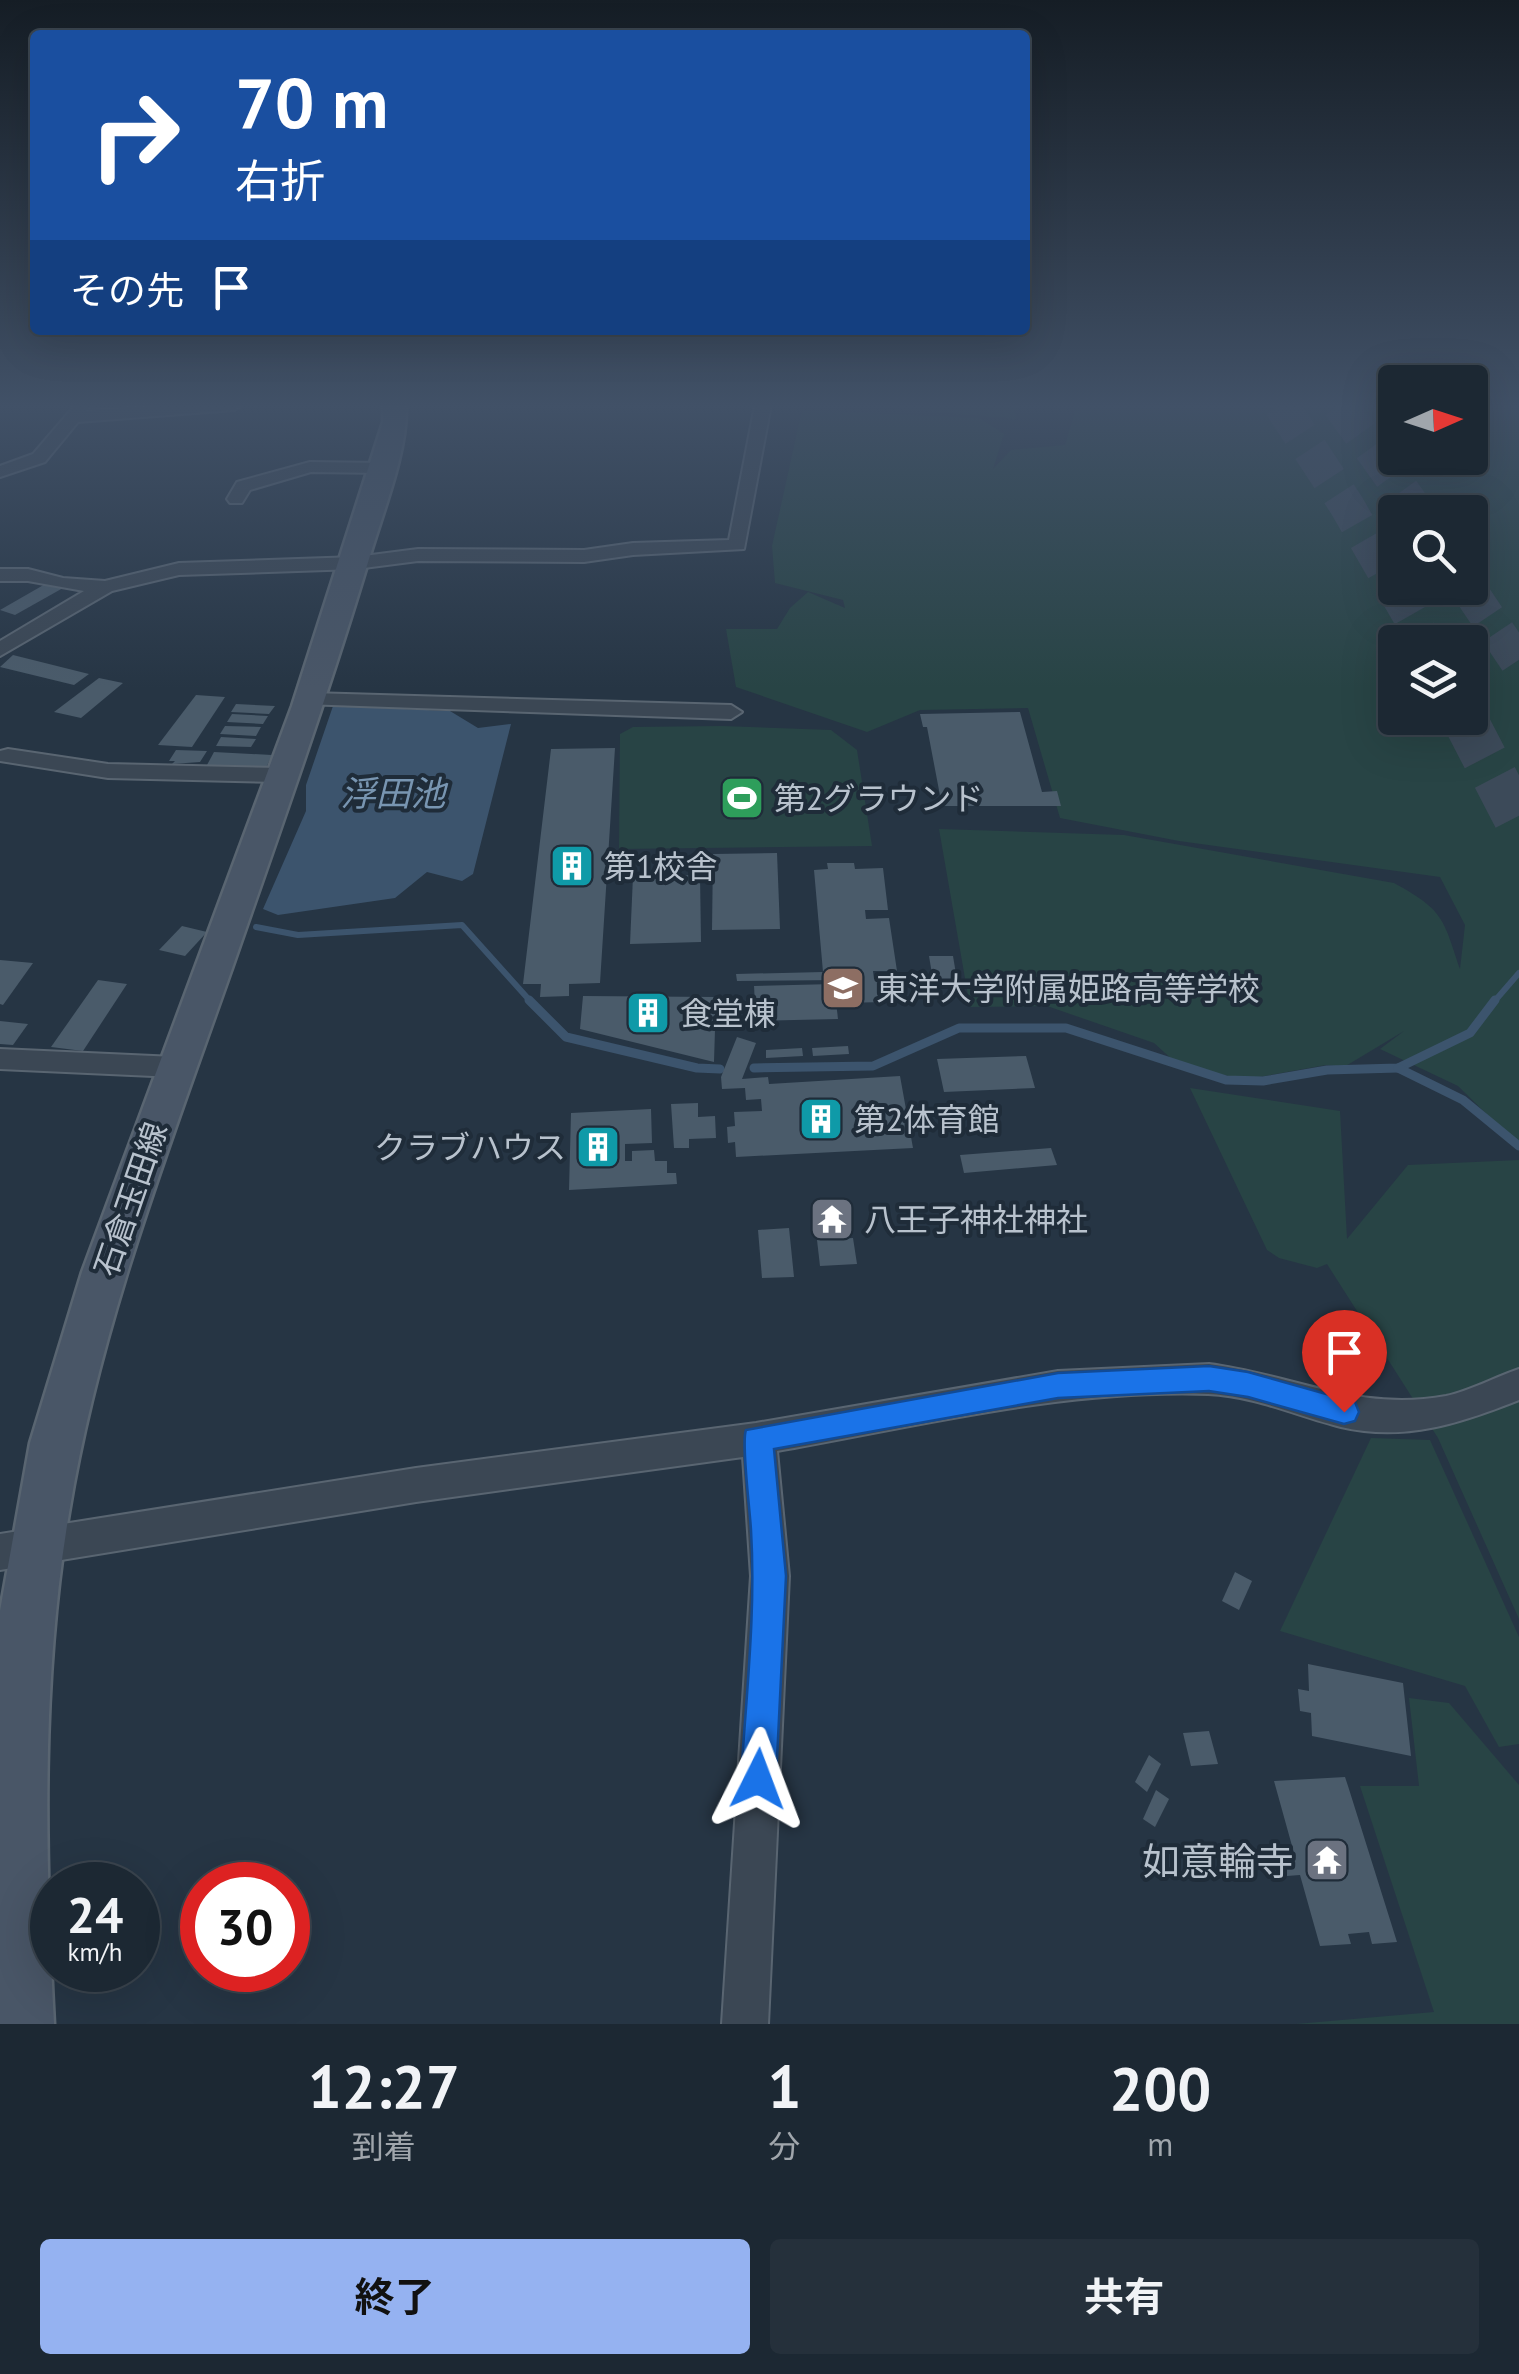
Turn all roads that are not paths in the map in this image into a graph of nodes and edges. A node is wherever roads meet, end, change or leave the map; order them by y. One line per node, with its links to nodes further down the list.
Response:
1 (374, 499): 3 (main road, 石倉玉田線)
2 (745, 499): 3 (street)
3 (356, 564): 5 (street); 7 (main road, 石倉玉田線)
4 (0, 575): 5 (street)
5 (105, 587): 6 (street)
6 (0, 650)
7 (311, 699): 8 (street); 10 (main road, 石倉玉田線)
8 (731, 712)
9 (8, 756): 10 (street)
10 (281, 775): 12 (main road, 石倉玉田線)
11 (0, 1059): 12 (street)
12 (176, 1067): 15 (main road, 石倉玉田線)
13 (1519, 1384): 14 (street)
14 (756, 1439): 15 (street); 17 (street)
15 (19, 1549): 16 (main road, 石倉玉田線)
16 (20, 2024)
17 (744, 2024)

